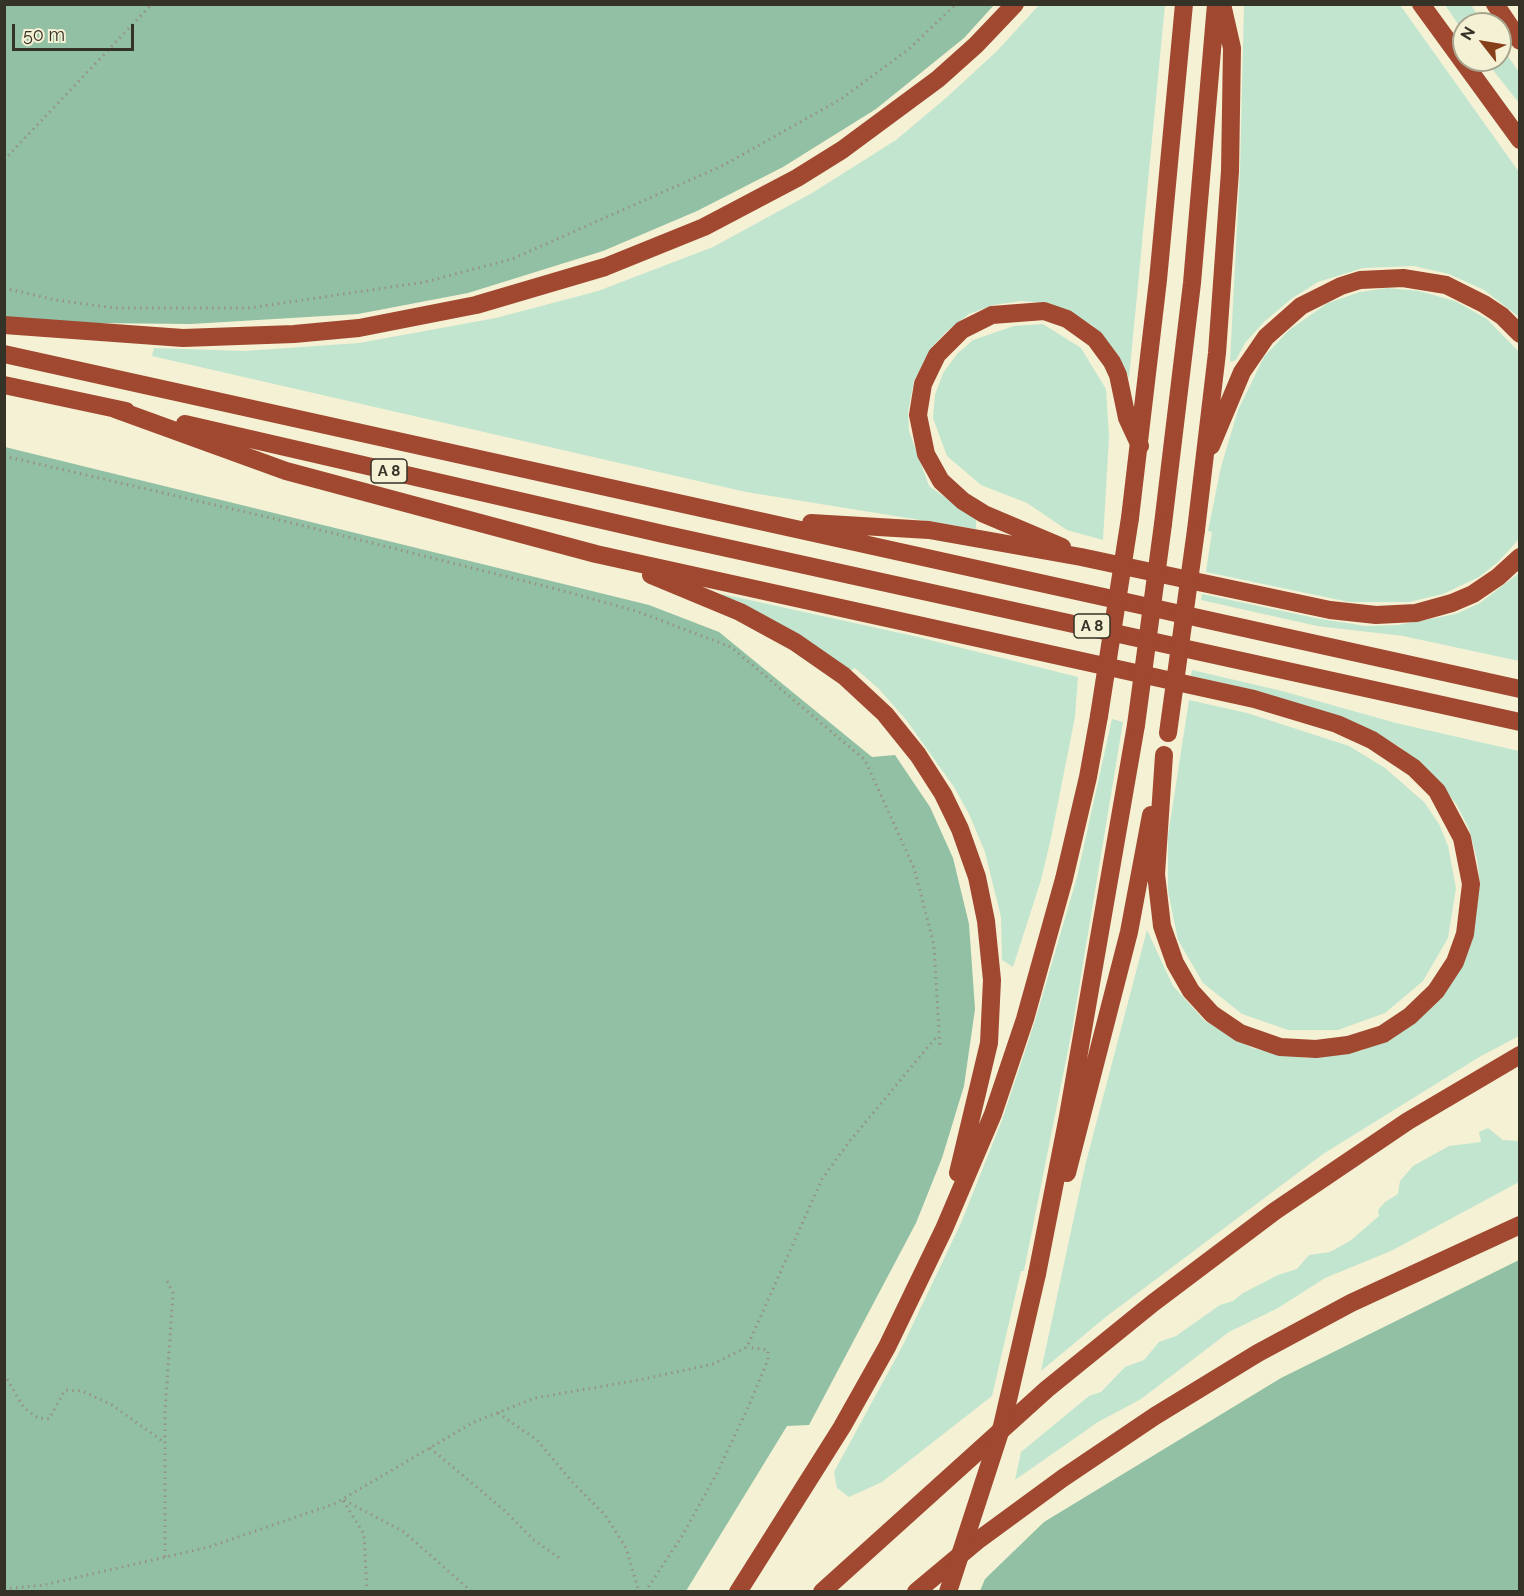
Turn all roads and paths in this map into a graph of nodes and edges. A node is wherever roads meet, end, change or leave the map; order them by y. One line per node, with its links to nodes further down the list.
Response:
1 (152, 4): 11 (path)
2 (956, 4): 12 (path)
3 (1015, 4): 13 (highway)
4 (1184, 4): 18 (highway)
5 (1216, 4): 34 (highway, bridge)
6 (1222, 4): 20 (highway)
7 (1421, 4): 10 (highway)
8 (1495, 4): 9 (highway)
9 (1520, 40)
10 (1520, 140)
11 (4, 160)
12 (4, 288)
13 (4, 325)
14 (1520, 334): 20 (highway)
15 (4, 354): 21 (highway, A 8)
16 (4, 385): 17 (highway, A 8)
17 (115, 409): 22 (highway); 26 (highway, A 8)
18 (1140, 446): 23 (highway); 32 (highway, bridge)
19 (4, 456): 28 (path)
20 (1205, 458): 27 (highway, bridge)
21 (759, 519): 23 (highway); 25 (highway, A 8)
22 (596, 554): 27 (highway); 32 (highway)
23 (1080, 557): 24 (highway)
24 (1520, 557)
25 (1520, 689)
26 (1520, 722)
27 (1164, 755): 34 (highway)
28 (939, 1034): 29 (path); 37 (path)
29 (940, 1049)
30 (1520, 1055): 51 (highway)
31 (1520, 1225): 52 (highway)
32 (944, 1229): 50 (highway)
33 (4, 1240): 35 (path)
34 (1041, 1252): 53 (highway, bridge)
35 (4, 1264)
36 (167, 1281): 40 (path)
37 (747, 1347): 39 (path); 49 (path)
38 (4, 1374): 40 (path)
39 (498, 1413): 41 (path); 48 (path)
40 (165, 1443): 43 (path)
41 (430, 1448): 42 (path); 44 (path)
42 (342, 1499): 43 (path); 46 (path); 47 (path)
43 (165, 1557): 45 (path)
44 (562, 1560)
45 (4, 1589)
46 (367, 1592)
47 (472, 1592)
48 (639, 1592)
49 (645, 1592)
50 (738, 1592)
51 (822, 1592)
52 (916, 1592)
53 (948, 1592)

